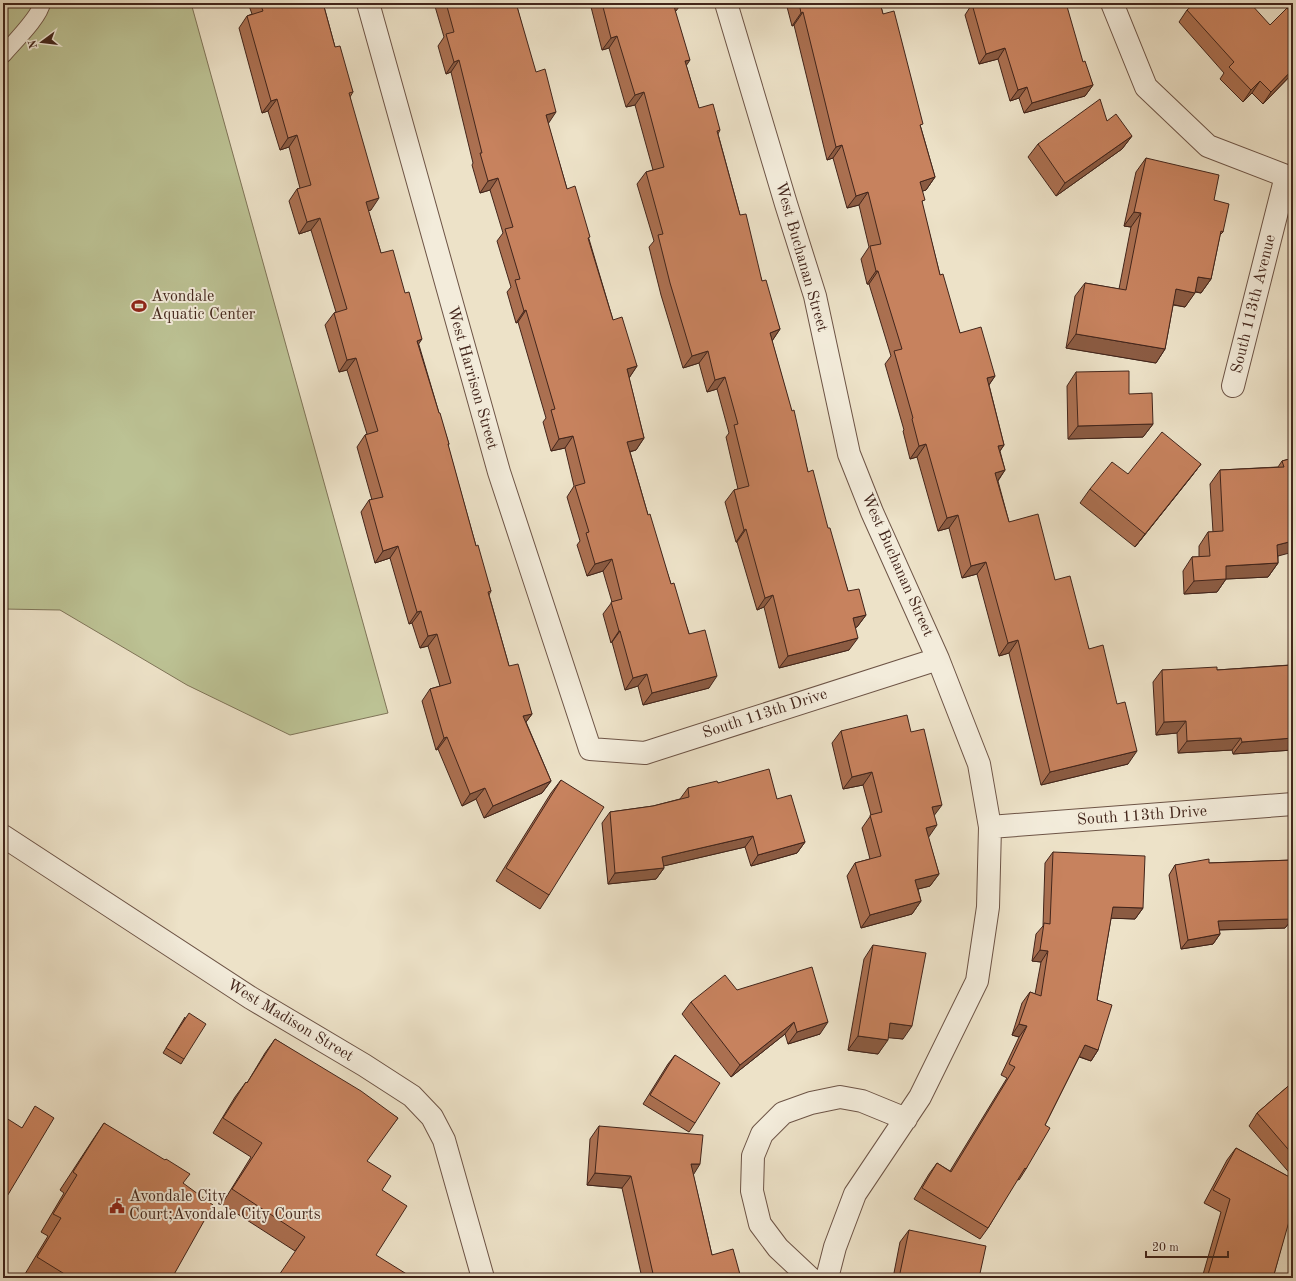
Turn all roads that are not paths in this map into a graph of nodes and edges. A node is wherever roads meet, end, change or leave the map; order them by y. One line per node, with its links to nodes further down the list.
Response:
1 (42, 3): 5 (lane)
2 (368, 3): 9 (street, West Harrison Street)
3 (726, 3): 8 (street, West Buchanan Street)
4 (1112, 3): 6 (street)
5 (3, 55)
6 (1290, 176): 7 (street, South 113th Avenue)
7 (1233, 386)
8 (938, 659): 9 (street, South 113th Drive); 11 (street, West Buchanan Street)
9 (590, 749)
10 (1293, 804): 11 (street, South 113th Drive)
11 (990, 827): 13 (street, West Buchanan Street)
12 (3, 836): 14 (street, West Madison Street)
13 (906, 1119): 15 (street); 16 (street, West Buchanan Street)
14 (483, 1278)
15 (810, 1278)
16 (827, 1278)

